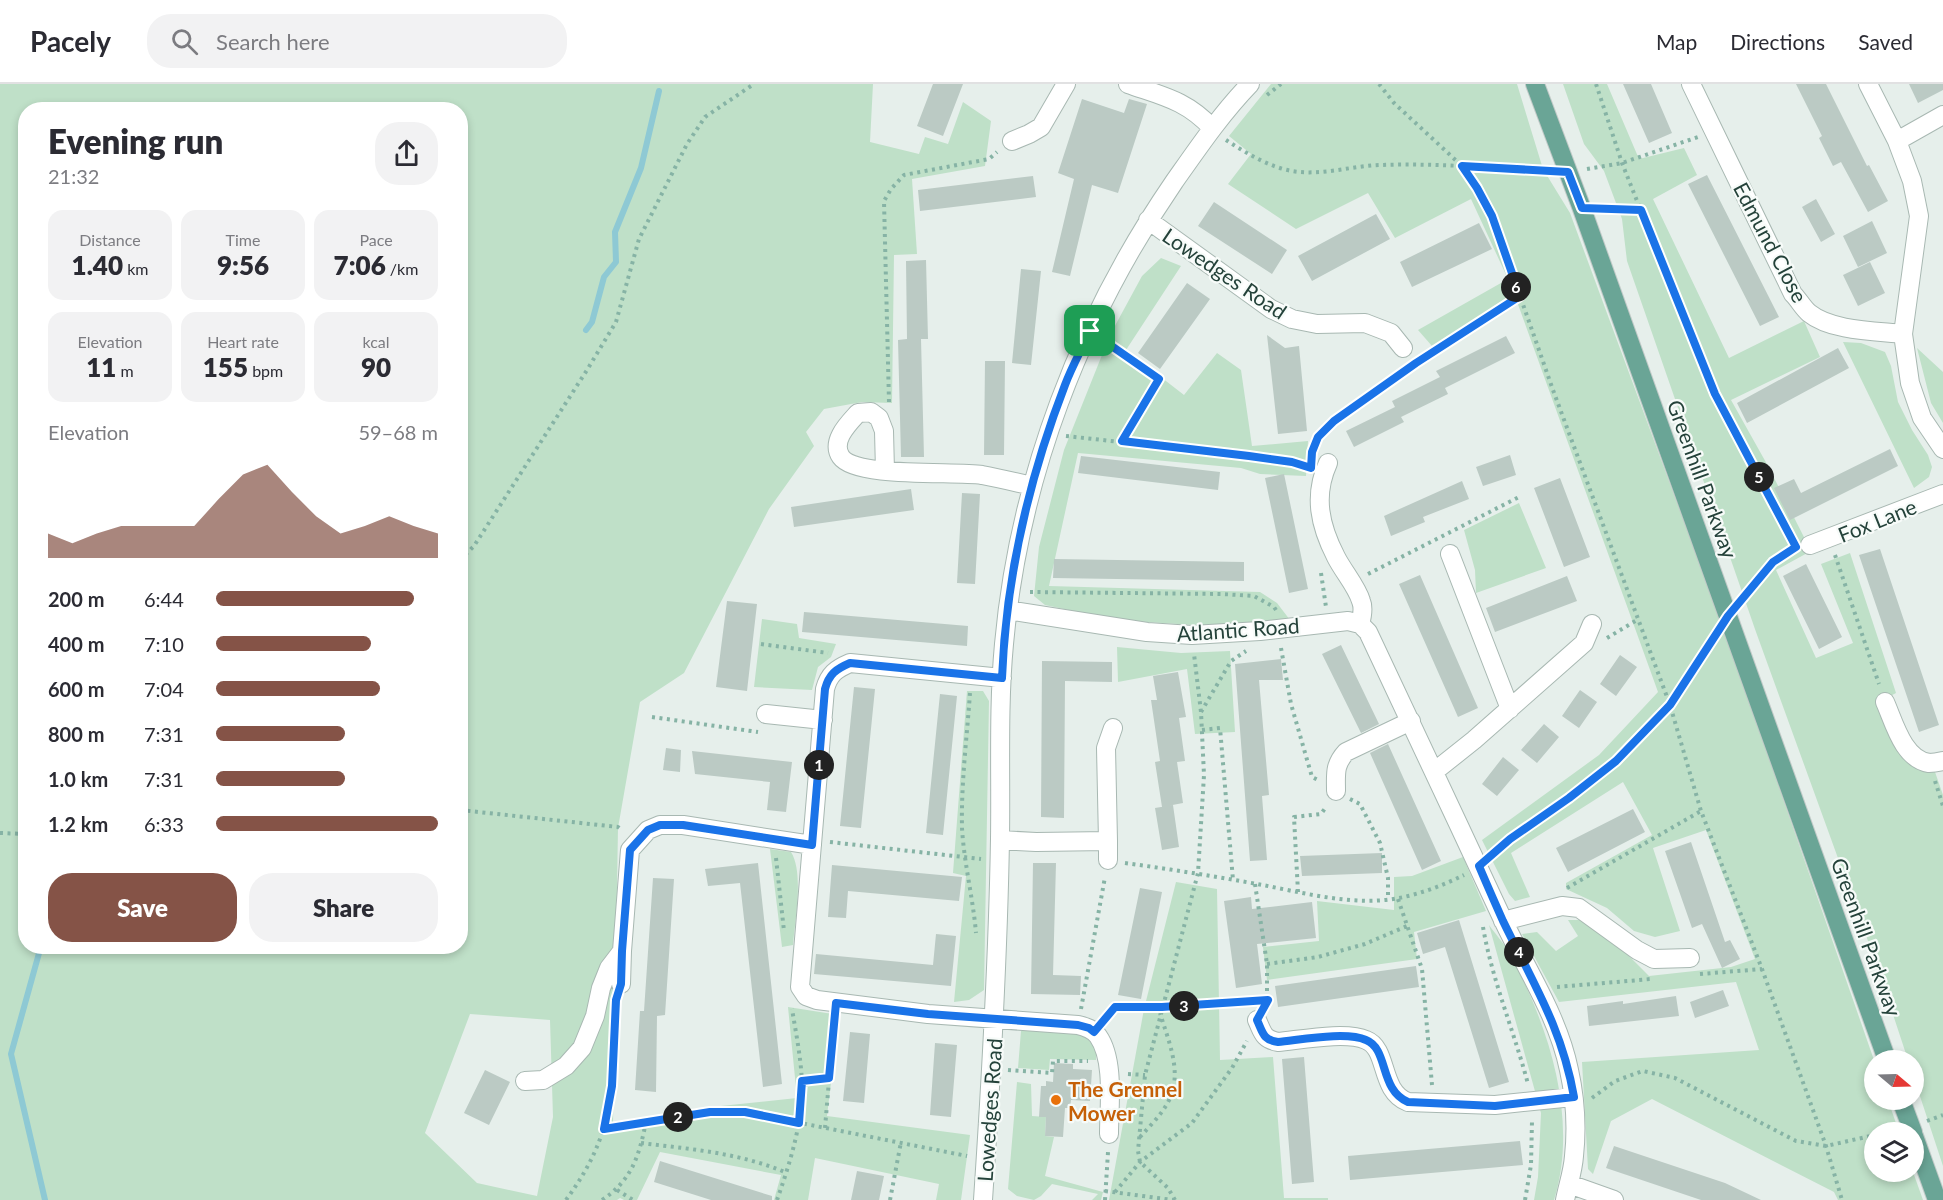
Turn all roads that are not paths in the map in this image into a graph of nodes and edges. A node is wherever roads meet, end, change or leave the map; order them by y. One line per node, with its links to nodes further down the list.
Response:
1 (1066, 84): 9 (street)
2 (1128, 84): 8 (street)
3 (1250, 84): 8 (street, Lowedges Road)
4 (1535, 84): 44 (main road, Greenhill Parkway)
5 (1691, 84): 12 (street, Edmund Close)
6 (1868, 84): 10 (street)
7 (1943, 115): 10 (street)
8 (1212, 128): 11 (street, Lowedges Road)
9 (1012, 141)
10 (1897, 141): 12 (street)
11 (1148, 220): 13 (street, Lowedges Road); 17 (street, Lowedges Road)
12 (1903, 334): 14 (street)
13 (1403, 348)
14 (1943, 448)
15 (1320, 462): 22 (street)
16 (885, 471): 16 (street); 17 (street)
17 (1032, 486): 21 (street, Lowedges Road)
18 (1943, 494): 19 (street, Fox Lane)
19 (1810, 545)
20 (1450, 554): 26 (street)
21 (1008, 610): 22 (street, Atlantic Road); 24 (street, Lowedges Road)
22 (1360, 624): 29 (street)
23 (1592, 624): 26 (street)
24 (1002, 678): 28 (street); 34 (street, Lowedges Road)
25 (1885, 702): 31 (street)
26 (1510, 709): 32 (street)
27 (766, 714): 28 (street)
28 (823, 720): 36 (street)
29 (1411, 721): 32 (street); 33 (street)
30 (1113, 728): 35 (street)
31 (1936, 762)
32 (1435, 771): 38 (street)
33 (1336, 791)
34 (1000, 840): 35 (street); 42 (street, Lowedges Road)
35 (1108, 841): 37 (street)
36 (812, 842): 39 (street); 42 (street)
37 (1108, 860)
38 (1503, 921): 40 (street); 46 (street)
39 (622, 951): 41 (street); 45 (street)
40 (1690, 958)
41 (621, 984)
42 (995, 1018): 47 (street); 50 (street, Lowedges Road)
43 (1257, 1020): 46 (street)
44 (1883, 1050)
45 (525, 1081)
46 (1574, 1104): 49 (street)
47 (1110, 1134)
48 (1924, 1164): 52 (main road)
49 (1567, 1192): 51 (street)
50 (982, 1200)
51 (1614, 1200)
52 (1937, 1200)

